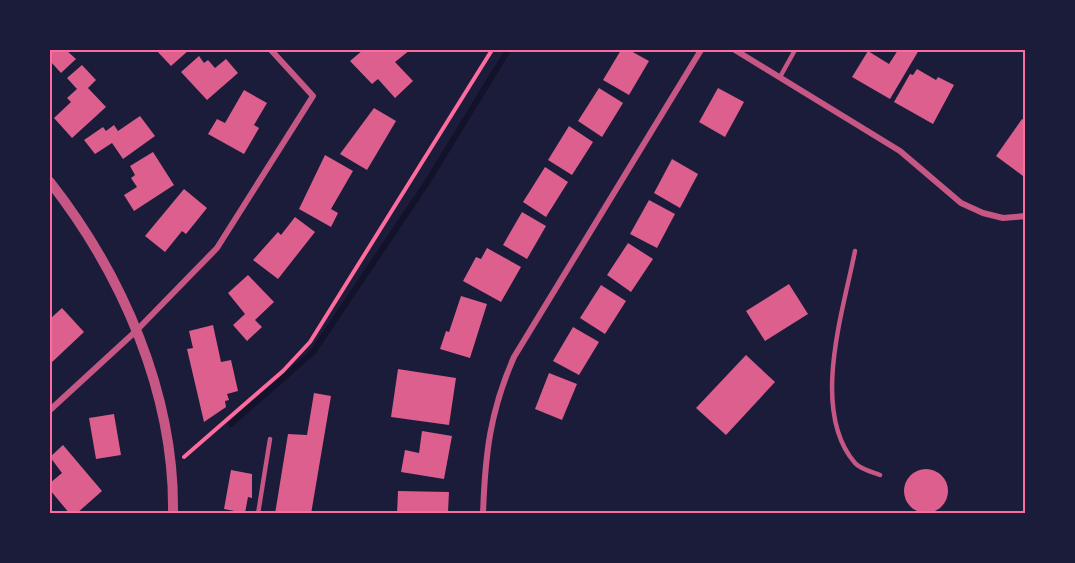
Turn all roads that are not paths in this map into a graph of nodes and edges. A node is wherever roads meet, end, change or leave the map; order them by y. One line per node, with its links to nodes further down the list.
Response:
1 (271, 50): 9 (street)
2 (701, 50): 15 (street)
3 (735, 50): 5 (street)
4 (795, 50): 5 (lane)
5 (780, 77): 7 (street)
6 (50, 182): 9 (street)
7 (1026, 216)
8 (855, 252): 12 (lane)
9 (136, 331): 10 (street); 13 (street)
10 (50, 410)
11 (270, 439): 14 (lane)
12 (880, 475)
13 (173, 513)
14 (258, 513)
15 (483, 513)

